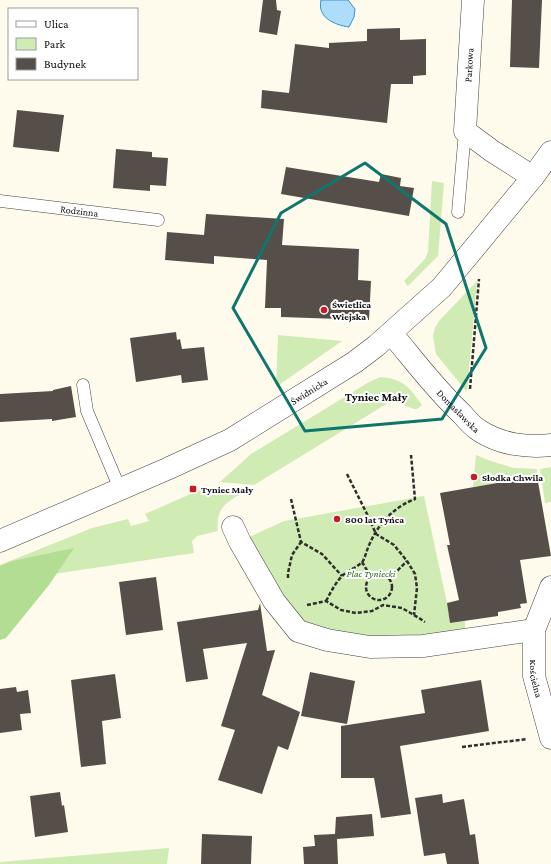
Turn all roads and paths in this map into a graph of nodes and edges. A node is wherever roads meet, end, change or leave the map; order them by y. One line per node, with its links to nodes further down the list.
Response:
1 (473, 0): 2 (street, Parkowa)
2 (464, 131): 4 (street); 6 (lane, Parkowa)
3 (551, 152): 4 (street, Świdnicka)
4 (533, 177): 9 (street, Świdnicka)
5 (0, 201): 7 (lane, Rodzinna)
6 (458, 212)
7 (158, 220)
8 (480, 273): 11 (path)
9 (391, 333): 12 (street, Domasławska); 15 (street, Świdnicka)
10 (83, 385): 15 (lane)
11 (470, 392)
12 (551, 445)
13 (410, 455): 18 (path)
14 (347, 474): 18 (path)
15 (120, 489): 19 (street, Świdnicka)
16 (291, 499): 20 (path)
17 (233, 528): 31 (street)
18 (375, 532): 21 (path); 22 (path)
19 (0, 541)
20 (301, 542): 23 (path); 26 (path)
21 (362, 562): 23 (path); 24 (path)
22 (407, 562): 25 (path); 32 (path)
23 (342, 576): 29 (path)
24 (371, 577): 25 (path); 28 (path)
25 (389, 578): 28 (path)
26 (288, 580)
27 (551, 587): 33 (street, Kościelna)
28 (381, 600): 30 (path)
29 (326, 601): 30 (path); 31 (path)
30 (383, 605): 32 (path)
31 (283, 612): 34 (street)
32 (414, 615): 34 (path)
33 (541, 621): 34 (street); 35 (street, Kościelna)
34 (449, 642)
35 (550, 736): 36 (path)
36 (462, 747)

